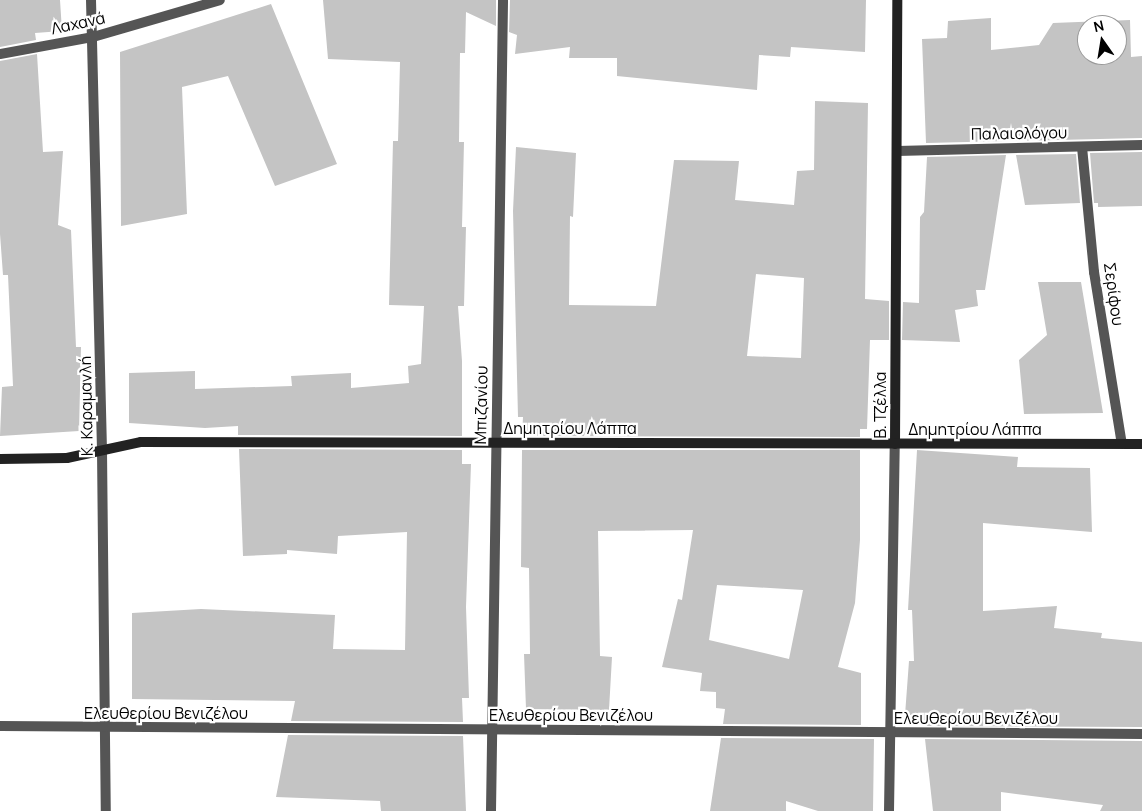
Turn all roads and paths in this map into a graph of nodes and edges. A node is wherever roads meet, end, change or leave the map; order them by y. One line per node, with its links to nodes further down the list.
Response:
1 (91, 0): 6 (street, Κ. Καραμανλή)
2 (220, 0): 5 (street, Λαχανά)
3 (503, 0): 11 (street, Μπιζανίου)
4 (897, 0): 10 (street, Β. Τζέλλα)
5 (202, 3): 6 (street, Λαχανά)
6 (93, 37): 7 (street, Λαχανά); 15 (street, Κ. Καραμανλή)
7 (0, 54)
8 (1142, 145): 9 (street, Παλαιολόγου)
9 (1082, 147): 10 (street, Παλαιολόγου); 13 (street, Σερίφου)
10 (897, 151): 12 (street, Β. Τζέλλα)
11 (496, 443): 12 (street, Δημητρίου Λάππα); 15 (street, Δημητρίου Λάππα); 19 (street, Μπιζανίου)
12 (895, 444): 13 (street, Δημητρίου Λάππα); 20 (street, Β. Τζέλλα)
13 (1122, 444): 14 (street, Δημητρίου Λάππα)
14 (1142, 444)
15 (102, 451): 16 (street, Δημητρίου Λάππα); 18 (street, Κ. Καραμανλή)
16 (0, 459)
17 (0, 726): 18 (street, Ελευθερίου Βενιζέλου)
18 (105, 728): 19 (street, Ελευθερίου Βενιζέλου); 22 (street, Κ. Καραμανλή)
19 (492, 730): 20 (street, Ελευθερίου Βενιζέλου); 23 (street, Μπιζανίου)
20 (890, 732): 21 (street, Ελευθερίου Βενιζέλου); 24 (street, Β. Τζέλλα)
21 (1142, 734)
22 (106, 811)
23 (491, 811)
24 (889, 811)

